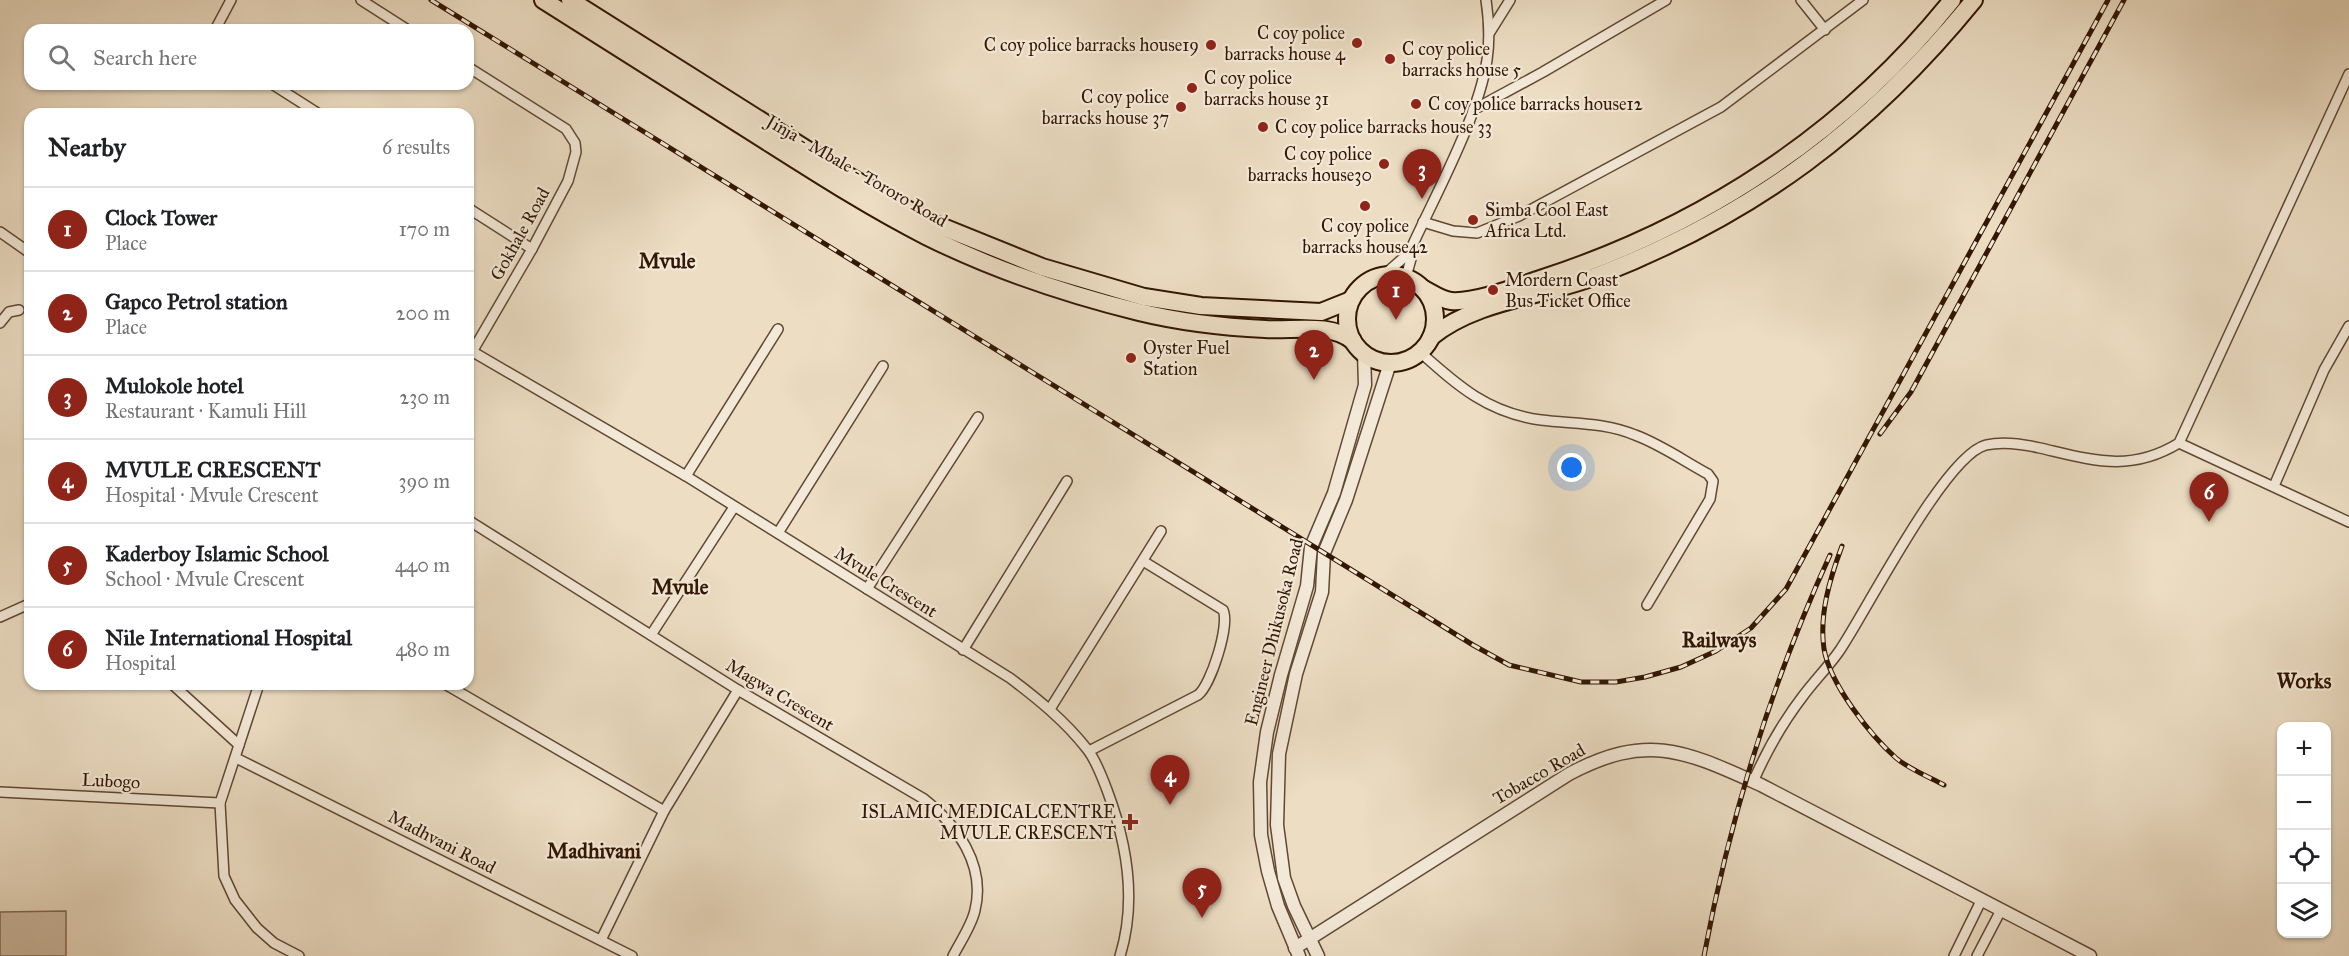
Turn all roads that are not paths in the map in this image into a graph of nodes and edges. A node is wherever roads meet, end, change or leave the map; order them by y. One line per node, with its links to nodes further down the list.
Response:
1 (231, 0): 12 (street)
2 (360, 0): 13 (street)
3 (543, 0): 37 (highway, Jinja - Mbale - Tororo Road)
4 (570, 0): 30 (highway, Jinja - Mbale - Tororo Road)
5 (1486, 0): 15 (street)
6 (1510, 0): 15 (street)
7 (1666, 0): 20 (street)
8 (1801, 0): 14 (street)
9 (1863, 0): 14 (street)
10 (1952, 0): 29 (highway)
11 (1974, 0): 35 (highway)
12 (218, 24)
13 (398, 24)
14 (1825, 30): 22 (street)
15 (1490, 32): 20 (street)
16 (474, 71): 25 (street, Gokhale Road)
17 (2349, 74): 43 (street)
18 (281, 90): 19 (street)
19 (310, 108)
20 (1473, 110): 22 (street)
21 (474, 212): 25 (street)
22 (1424, 222): 26 (street)
23 (0, 232): 24 (street)
24 (24, 249)
25 (532, 249): 36 (street, Gokhale Road)
26 (1409, 253): 27 (street); 28 (street)
27 (1384, 275): 28 (highway); 30 (highway)
28 (1406, 278): 29 (highway)
29 (1422, 288): 35 (highway)
30 (1351, 300): 37 (highway)
31 (19, 310): 32 (street)
32 (0, 323)
33 (2349, 326): 46 (street)
34 (778, 329): 44 (street)
35 (1431, 337): 38 (highway)
36 (474, 344)
37 (1358, 347): 40 (highway); 75 (street, Engineer Dhikusoka Road)
38 (1420, 352): 40 (highway); 54 (street)
39 (474, 353): 44 (street, Mvule Crescent)
40 (1390, 363): 73 (street, Engineer Dhikusoka Road)
41 (884, 366): 51 (street)
42 (978, 417): 53 (street)
43 (2179, 443): 46 (street); 67 (street)
44 (686, 476): 47 (street, Mvule Crescent)
45 (1067, 481): 58 (street)
46 (2274, 486): 48 (street)
47 (734, 507): 51 (street, Mvule Crescent); 57 (street)
48 (2349, 522)
49 (474, 524): 57 (street, Magwa Crescent)
50 (1161, 531): 52 (street)
51 (778, 533): 53 (street, Mvule Crescent)
52 (1143, 561): 63 (street); 65 (street)
53 (867, 589): 58 (street, Mvule Crescent)
54 (1647, 605)
55 (24, 606): 56 (street)
56 (0, 617)
57 (651, 635): 62 (street, Magwa Crescent)
58 (963, 650): 63 (street, Mvule Crescent)
59 (178, 690): 64 (street)
60 (257, 690): 64 (street)
61 (455, 690): 70 (street)
62 (738, 690): 70 (street); 78 (street, Magwa Crescent)
63 (1050, 710): 65 (street, Mvule Crescent)
64 (239, 746): 66 (street)
65 (1089, 751): 79 (street, Mvule Crescent)
66 (236, 758): 69 (street); 74 (street, Madhvani Road)
67 (1753, 782): 71 (street, Tobacco Road); 73 (street, Tobacco Road)
68 (0, 792): 69 (street, Lubogo)
69 (220, 803): 76 (street)
70 (664, 811): 74 (street)
71 (1981, 901): 72 (street, Tobacco Road); 81 (street)
72 (2000, 912): 82 (street); 83 (street, Tobacco Road)
73 (1310, 937): 75 (street, Tobacco Road); 80 (street, Engineer Dhikusoka Road)
74 (601, 940): 77 (street, Madhvani Road)
75 (1297, 952)
76 (299, 956)
77 (632, 956)
78 (953, 956)
79 (1120, 956)
80 (1318, 956)
81 (1954, 956)
82 (1977, 956)
83 (2090, 956)

